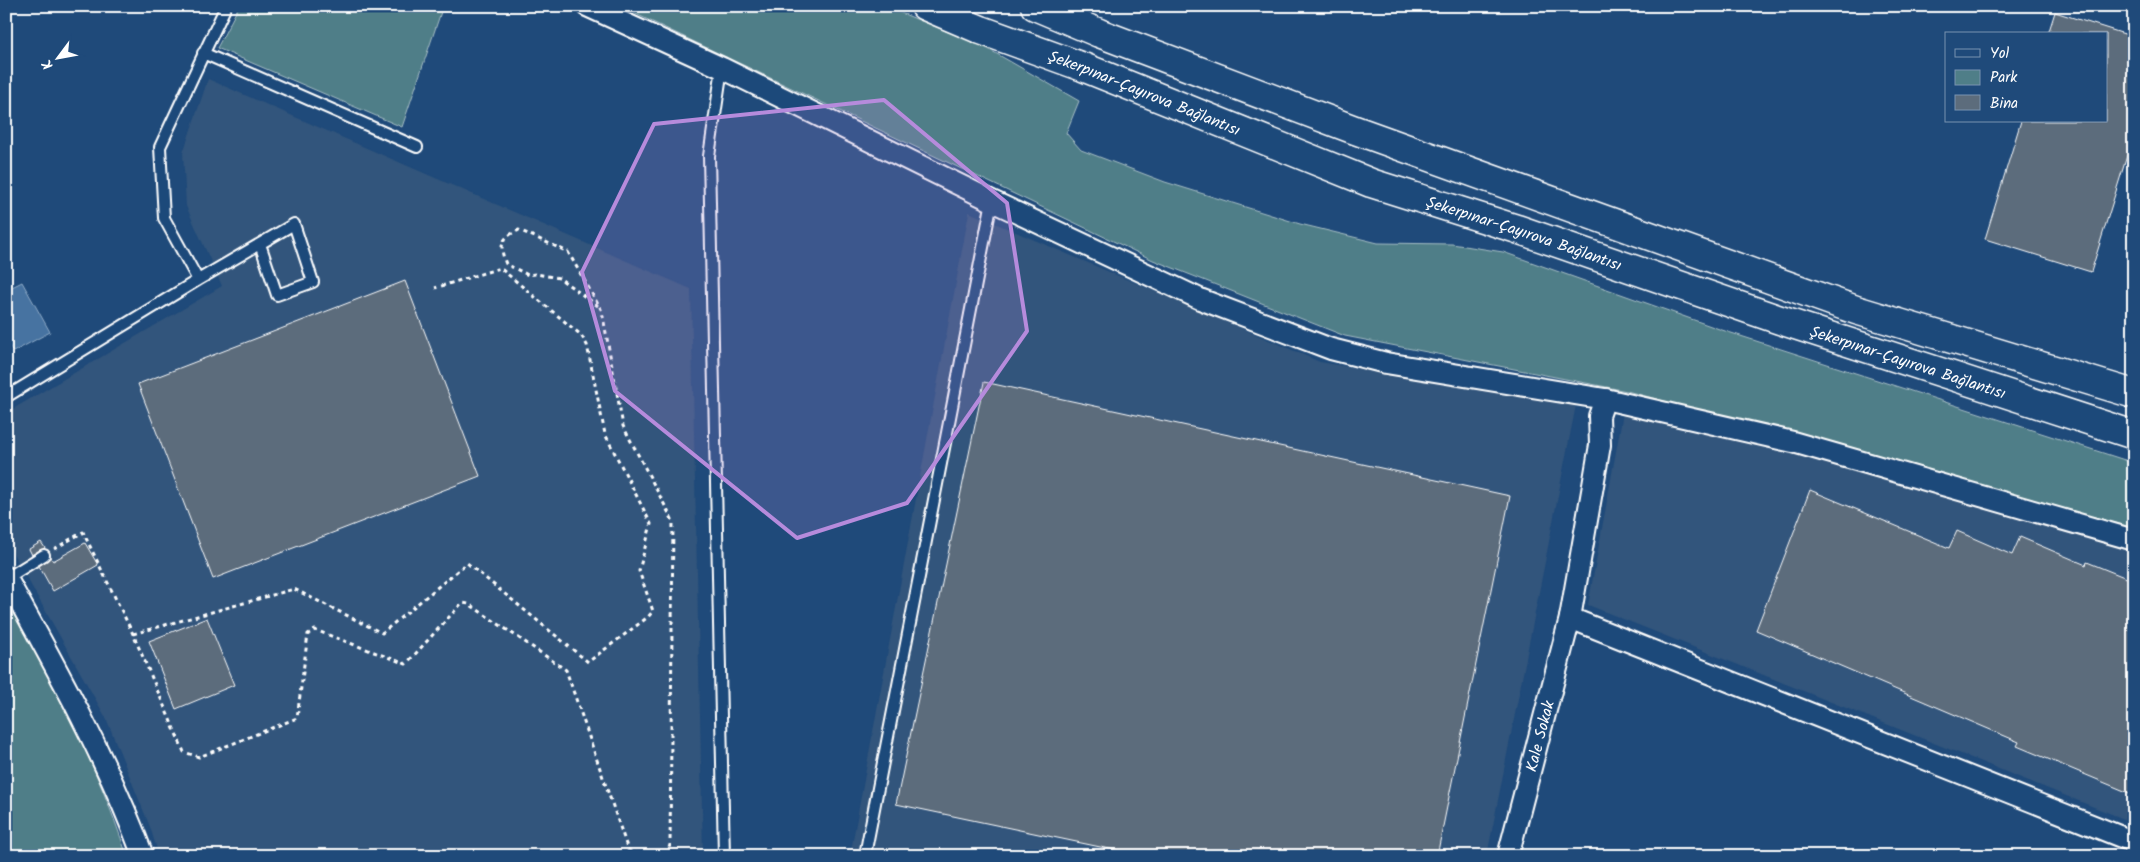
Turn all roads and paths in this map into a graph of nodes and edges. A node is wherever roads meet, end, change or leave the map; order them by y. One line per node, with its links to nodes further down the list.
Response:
1 (226, 6): 5 (lane)
2 (587, 6): 6 (street)
3 (925, 6): 18 (highway, Şekerpınar-Çayırova Bağlantısı)
4 (1035, 6): 13 (highway, Şekerpınar-Çayırova Bağlantısı)
5 (203, 53): 7 (lane); 10 (lane)
6 (722, 68): 8 (street); 29 (lane)
7 (418, 147)
8 (992, 201): 17 (street); 25 (lane)
9 (260, 244): 9 (lane); 10 (lane)
10 (198, 280): 16 (lane)
11 (435, 288): 23 (path)
12 (598, 306): 12 (path); 28 (path)
13 (2078, 377): 14 (highway); 15 (highway, Şekerpınar-Çayırova Bağlantısı)
14 (2134, 389)
15 (2134, 394)
16 (6, 397)
17 (1605, 399): 19 (street); 22 (street, Kale Sokak)
18 (2134, 435)
19 (2134, 540)
20 (44, 554): 21 (lane); 23 (path)
21 (6, 577): 26 (street)
22 (1570, 618): 24 (street); 30 (street, Kale Sokak)
23 (133, 634): 27 (path)
24 (2134, 842)
25 (866, 855)
26 (143, 856)
27 (643, 856)
28 (666, 856)
29 (724, 856)
30 (1508, 856)

